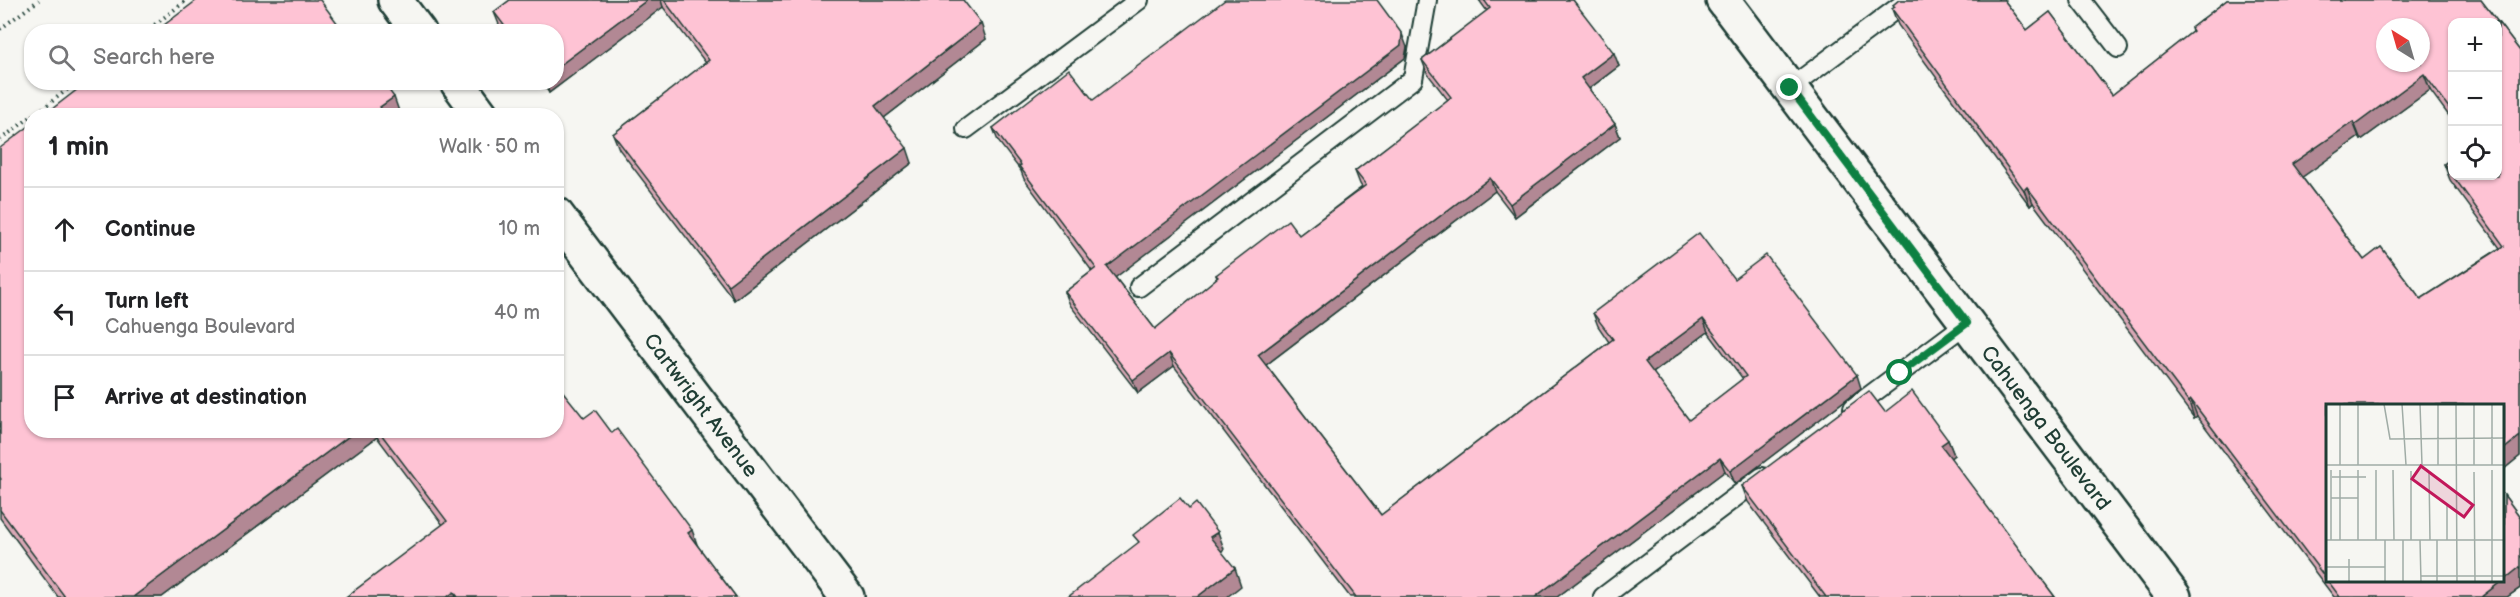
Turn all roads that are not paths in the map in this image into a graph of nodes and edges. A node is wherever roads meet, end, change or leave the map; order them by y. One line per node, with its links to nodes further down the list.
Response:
1 (395, 0): 7 (main road)
2 (1139, 0): 12 (lane)
3 (1427, 0): 14 (lane)
4 (1723, 0): 9 (main road, Cahuenga Boulevard)
5 (1908, 0): 9 (lane)
6 (2081, 0): 8 (lane)
7 (413, 24)
8 (2118, 48)
9 (1790, 88): 15 (main road, Cahuenga Boulevard)
10 (463, 90): 11 (main road)
11 (476, 108)
12 (966, 129)
13 (564, 225): 18 (main road, Cartwright Avenue)
14 (1139, 287)
15 (1967, 323): 16 (lane); 20 (main road, Cahuenga Boulevard)
16 (1836, 422)
17 (1780, 464): 19 (lane)
18 (846, 597)
19 (1603, 597)
20 (2174, 597)

